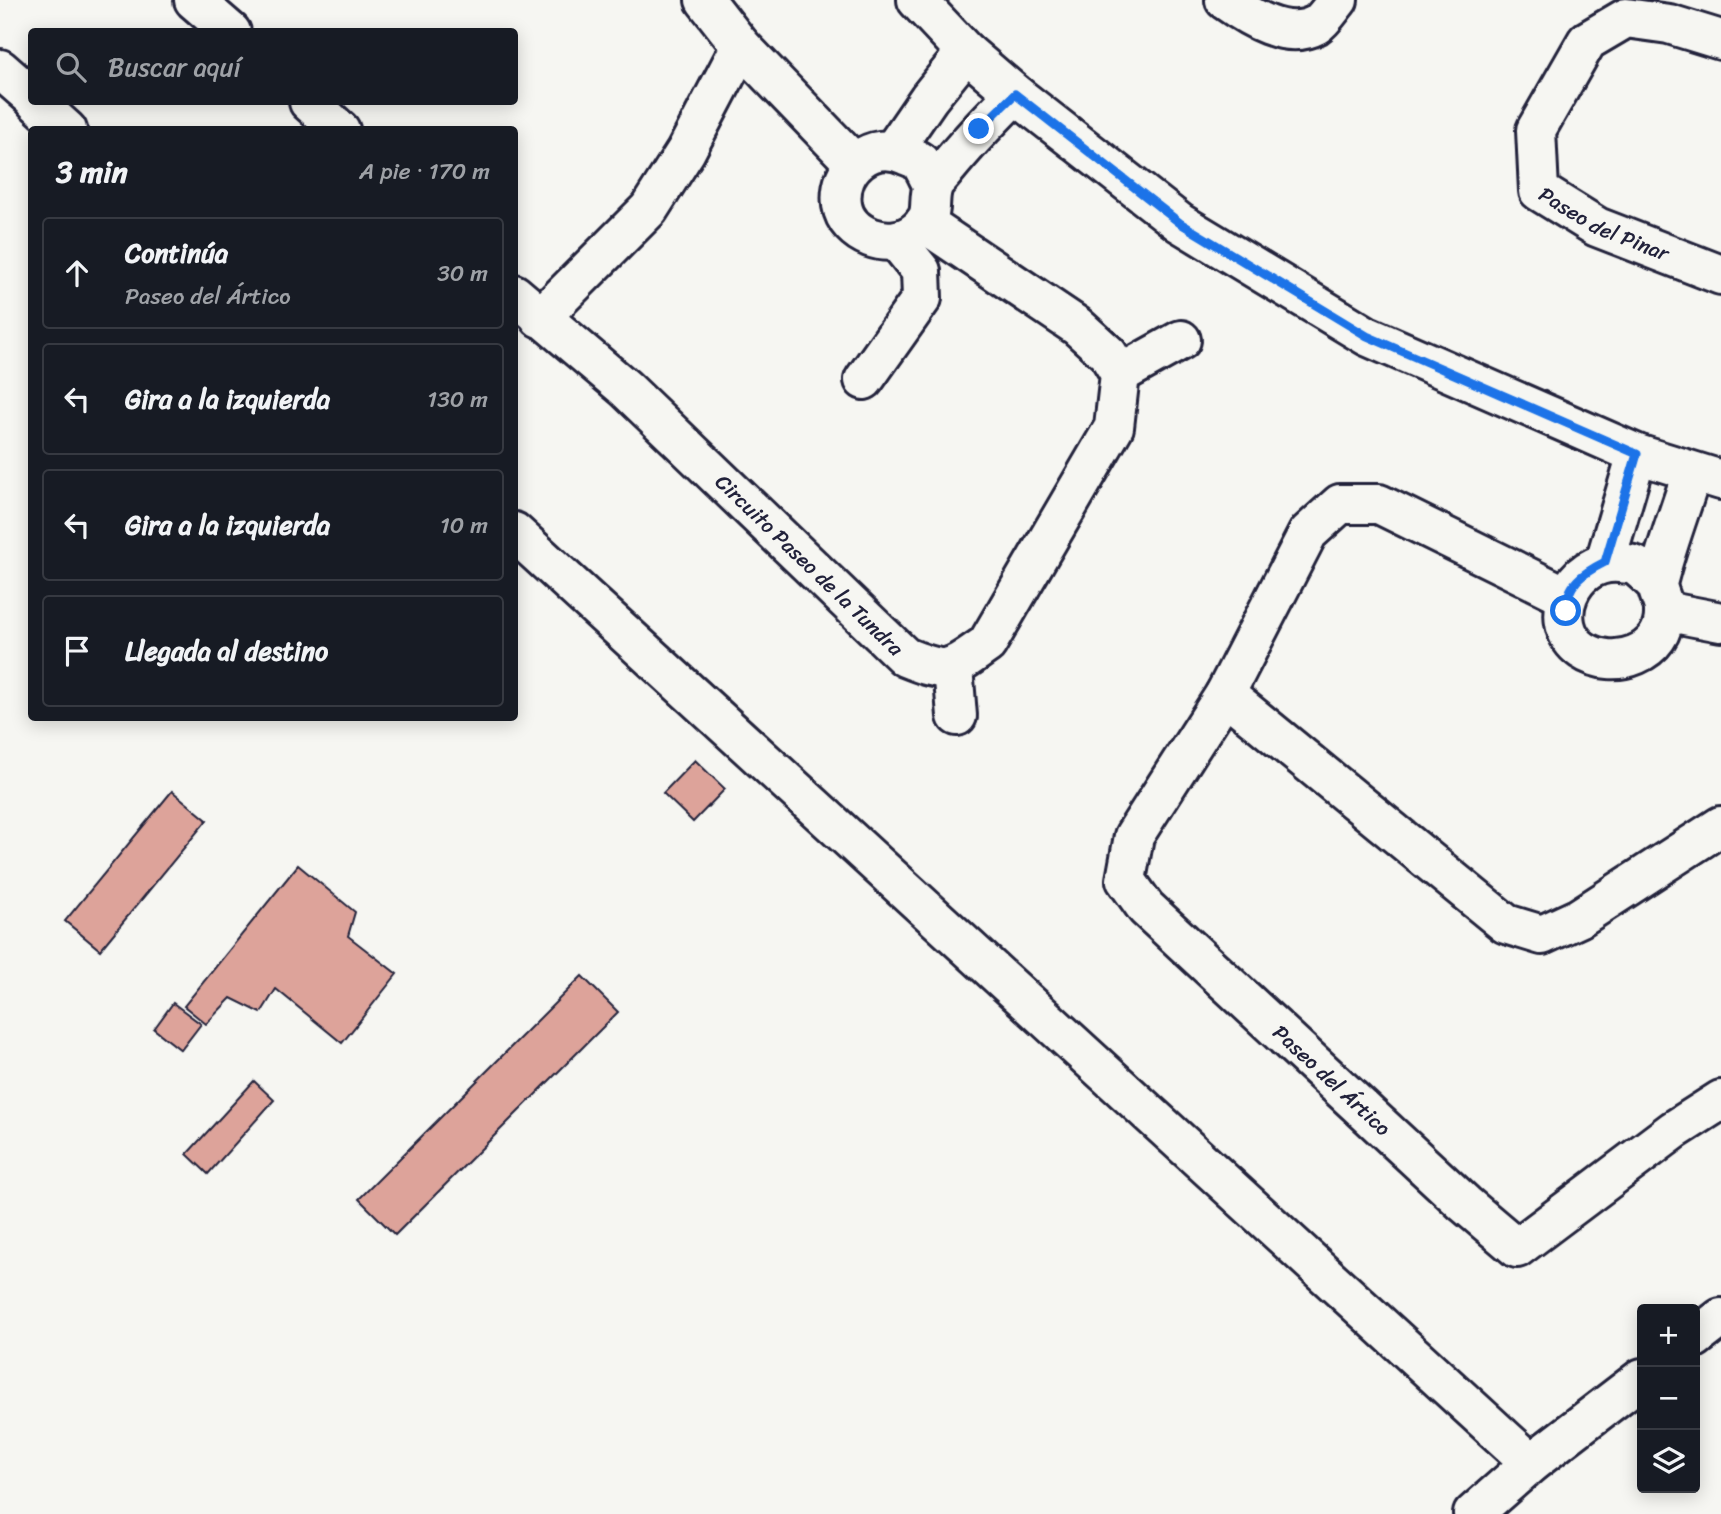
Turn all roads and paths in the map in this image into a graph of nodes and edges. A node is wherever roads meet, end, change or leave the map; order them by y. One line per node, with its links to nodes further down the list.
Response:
1 (194, 0): 6 (street)
2 (705, 0): 8 (street)
3 (916, 0): 9 (street)
4 (1225, 0): 5 (street)
5 (1338, 0)
6 (226, 28)
7 (1721, 40): 21 (street, Paseo del Pinar)
8 (741, 46): 18 (street); 22 (street)
9 (966, 52): 12 (street); 17 (street)
10 (0, 69): 11 (street)
11 (28, 94)
12 (1015, 94): 19 (street); 26 (street)
13 (39, 105): 15 (street)
14 (312, 105): 16 (street)
15 (63, 126)
16 (336, 126)
17 (894, 149): 18 (street); 19 (street)
18 (854, 163): 20 (street)
19 (933, 186): 20 (street)
20 (910, 232): 24 (street); 25 (street)
21 (1721, 275)
22 (527, 306): 33 (street, Circuito Paseo de la Tundra)
23 (1181, 340): 24 (street)
24 (1120, 373): 33 (street)
25 (864, 380)
26 (1637, 454): 27 (street); 29 (street)
27 (1706, 476): 31 (street)
28 (518, 536): 41 (street)
29 (1605, 562): 30 (street); 31 (street)
30 (1566, 596): 31 (street); 34 (street, Paseo del Ártico)
31 (1660, 598): 32 (street)
32 (1721, 622)
33 (953, 667): 35 (street)
34 (1225, 694): 36 (street); 37 (street, Paseo del Ártico)
35 (957, 716)
36 (1721, 826)
37 (1721, 1100)
38 (1721, 1318): 39 (street)
39 (1700, 1334)
40 (1637, 1382): 41 (street)
41 (1531, 1463): 42 (street)
42 (1473, 1514)

